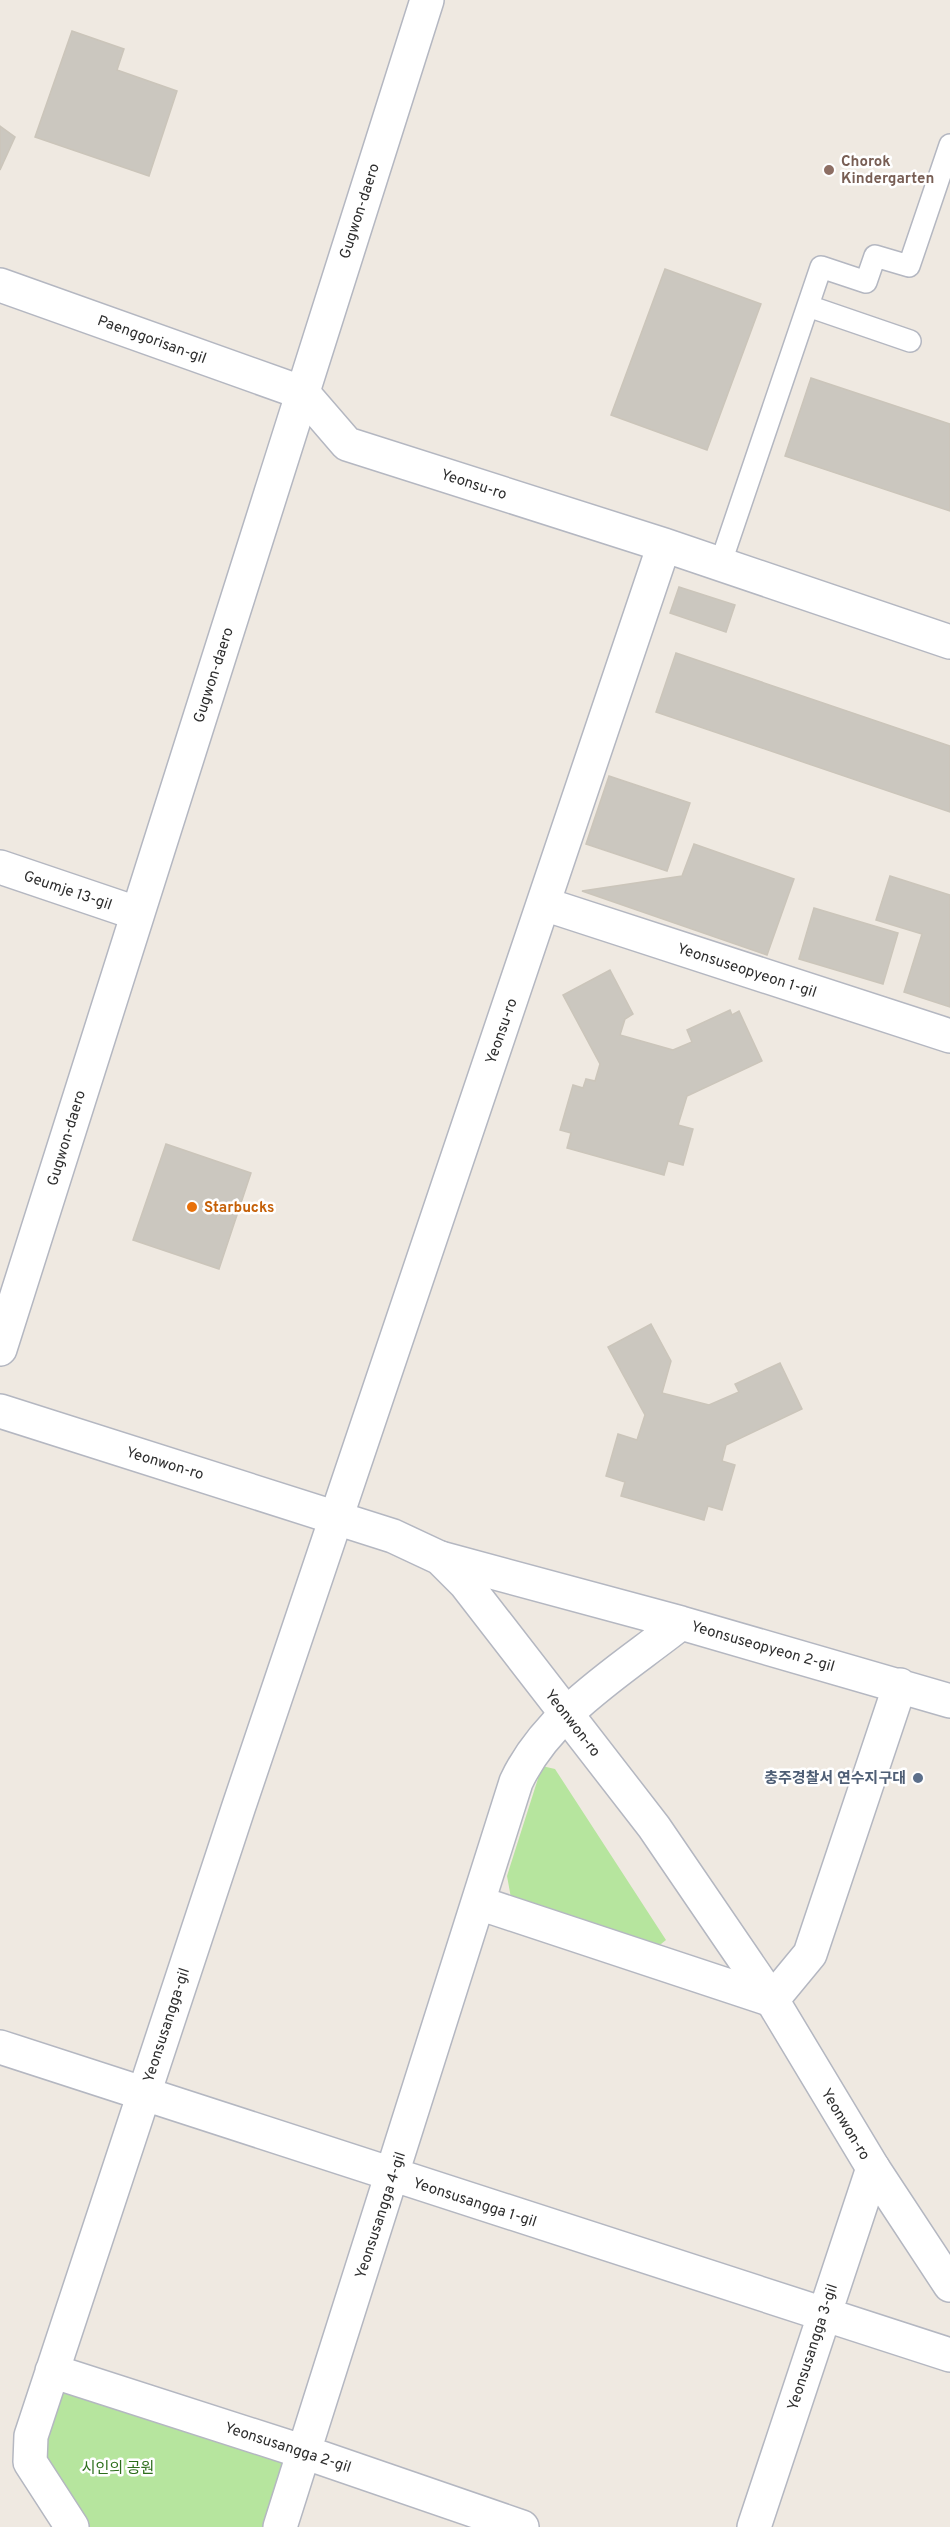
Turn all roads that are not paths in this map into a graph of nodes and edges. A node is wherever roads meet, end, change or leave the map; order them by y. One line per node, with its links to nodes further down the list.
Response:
1 (427, 0): 6 (street, Gugwon-daero)
2 (950, 145): 4 (lane)
3 (0, 285): 6 (street, Paenggorisan-gil)
4 (808, 306): 5 (lane); 8 (lane)
5 (910, 341)
6 (303, 393): 7 (street, Yeonsu-ro); 12 (street, Gugwon-daero)
7 (664, 545): 8 (street, Yeonsu-ro); 11 (street, Yeonsu-ro)
8 (720, 565): 9 (street, Yeonsu-ro)
9 (950, 642)
10 (0, 867): 12 (street, Geumje 13-gil)
11 (544, 904): 13 (street, Yeonsuseopyeon 1-gil); 16 (street, Yeonsu-ro)
12 (136, 913): 14 (street, Gugwon-daero)
13 (950, 1036)
14 (0, 1349)
15 (0, 1411): 16 (street, Yeonwon-ro)
16 (334, 1516): 17 (street, Yeonwon-ro); 25 (street, Yeonsusangga-gil)
17 (440, 1558): 18 (street); 21 (street, Yeonwon-ro)
18 (681, 1623): 19 (street, Yeonsuseopyeon 2-gil); 21 (street, Yeonsuseopyeon 2-gil)
19 (900, 1685): 20 (street, Yeonsuseopyeon 2-gil); 23 (street)
20 (950, 1701)
21 (566, 1714): 22 (street, Yeonsusangga 4-gil); 23 (street, Yeonwon-ro)
22 (479, 1903): 23 (street); 27 (street, Yeonsusangga 4-gil)
23 (772, 2000): 26 (street, Yeonwon-ro)
24 (0, 2047): 25 (street, Yeonsusangga 1-gil)
25 (144, 2095): 27 (street, Yeonsusangga 1-gil); 31 (street, Yeonsusangga-gil)
26 (873, 2168): 28 (street, Yeonwon-ro); 29 (street, Yeonsusangga 3-gil)
27 (393, 2176): 29 (street, Yeonsusangga 1-gil); 32 (street, Yeonsusangga 4-gil)
28 (950, 2284)
29 (823, 2313): 30 (street, Yeonsusangga 1-gil); 36 (street, Yeonsusangga 3-gil)
30 (950, 2355)
31 (52, 2371): 32 (street, Yeonsusangga 2-gil); 33 (street, Yeonsusangga-gil)
32 (304, 2452): 34 (street, Yeonsusangga 4-gil); 35 (street, Yeonsusangga 2-gil)
33 (72, 2527)
34 (280, 2527)
35 (522, 2527)
36 (754, 2527)

